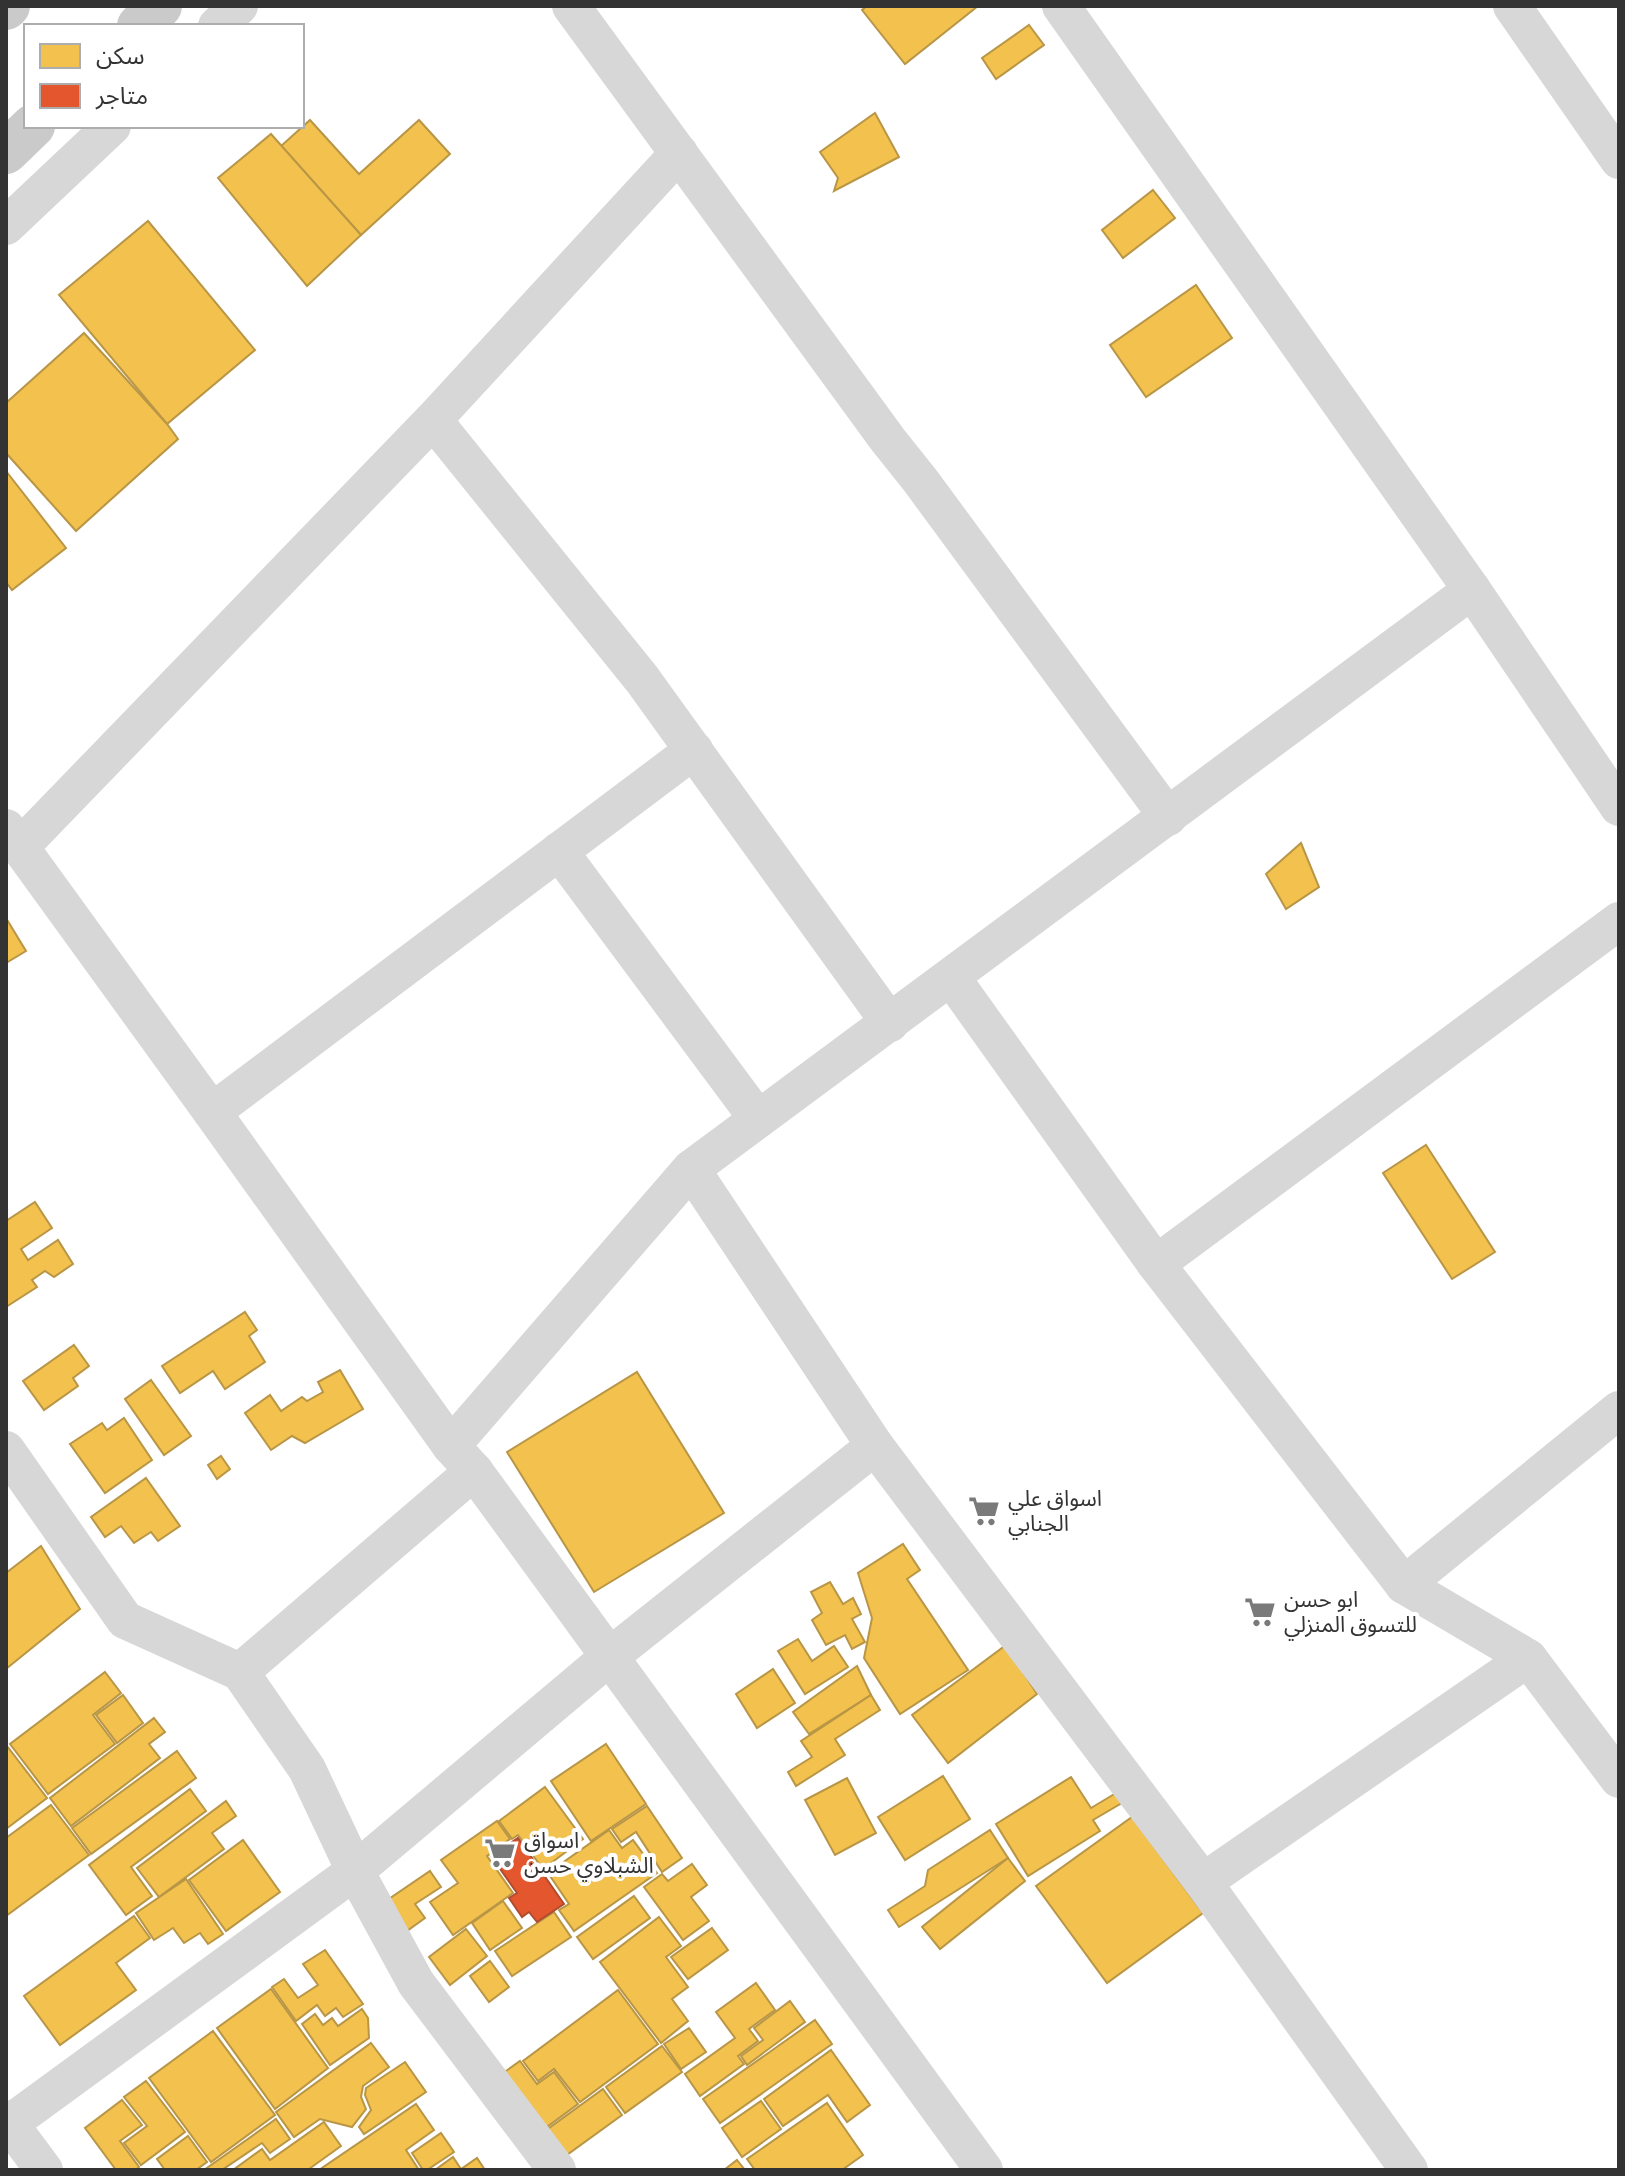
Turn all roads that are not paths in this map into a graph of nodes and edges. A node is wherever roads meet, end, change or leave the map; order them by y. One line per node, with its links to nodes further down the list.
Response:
1 (160, 6): 6 (main road)
2 (239, 6): 7 (street)
3 (571, 6): 11 (street)
4 (1061, 6): 15 (street)
5 (1512, 6): 12 (street)
6 (141, 24)
7 (219, 24)
8 (31, 128): 10 (main road)
9 (110, 128): 13 (street)
10 (6, 152)
11 (679, 153): 14 (street); 18 (street)
12 (1619, 160)
13 (6, 226)
14 (433, 420): 16 (street); 19 (street)
15 (1472, 590): 17 (street); 18 (street)
16 (694, 750): 20 (street); 23 (street)
17 (1619, 807)
18 (1168, 817): 22 (street)
19 (13, 838): 24 (street)
20 (559, 851): 24 (street); 25 (street)
21 (1619, 921): 27 (street)
22 (951, 977): 23 (street); 27 (street)
23 (890, 1023): 25 (street)
24 (212, 1112): 31 (street)
25 (758, 1119): 26 (street)
26 (691, 1169): 29 (street); 31 (street)
27 (1156, 1264): 32 (street)
28 (1619, 1410): 32 (street)
29 (875, 1446): 33 (street); 38 (street)
30 (6, 1450): 35 (street)
31 (462, 1459): 33 (street); 35 (street)
32 (1404, 1585): 34 (street)
33 (609, 1657): 37 (street); 42 (street)
34 (1528, 1658): 36 (street); 38 (street)
35 (240, 1672): 37 (street)
36 (1619, 1779)
37 (355, 1871): 39 (street); 41 (street)
38 (1203, 1882): 43 (street)
39 (8, 2122): 40 (street)
40 (44, 2170)
41 (557, 2170)
42 (984, 2170)
43 (1409, 2170)

